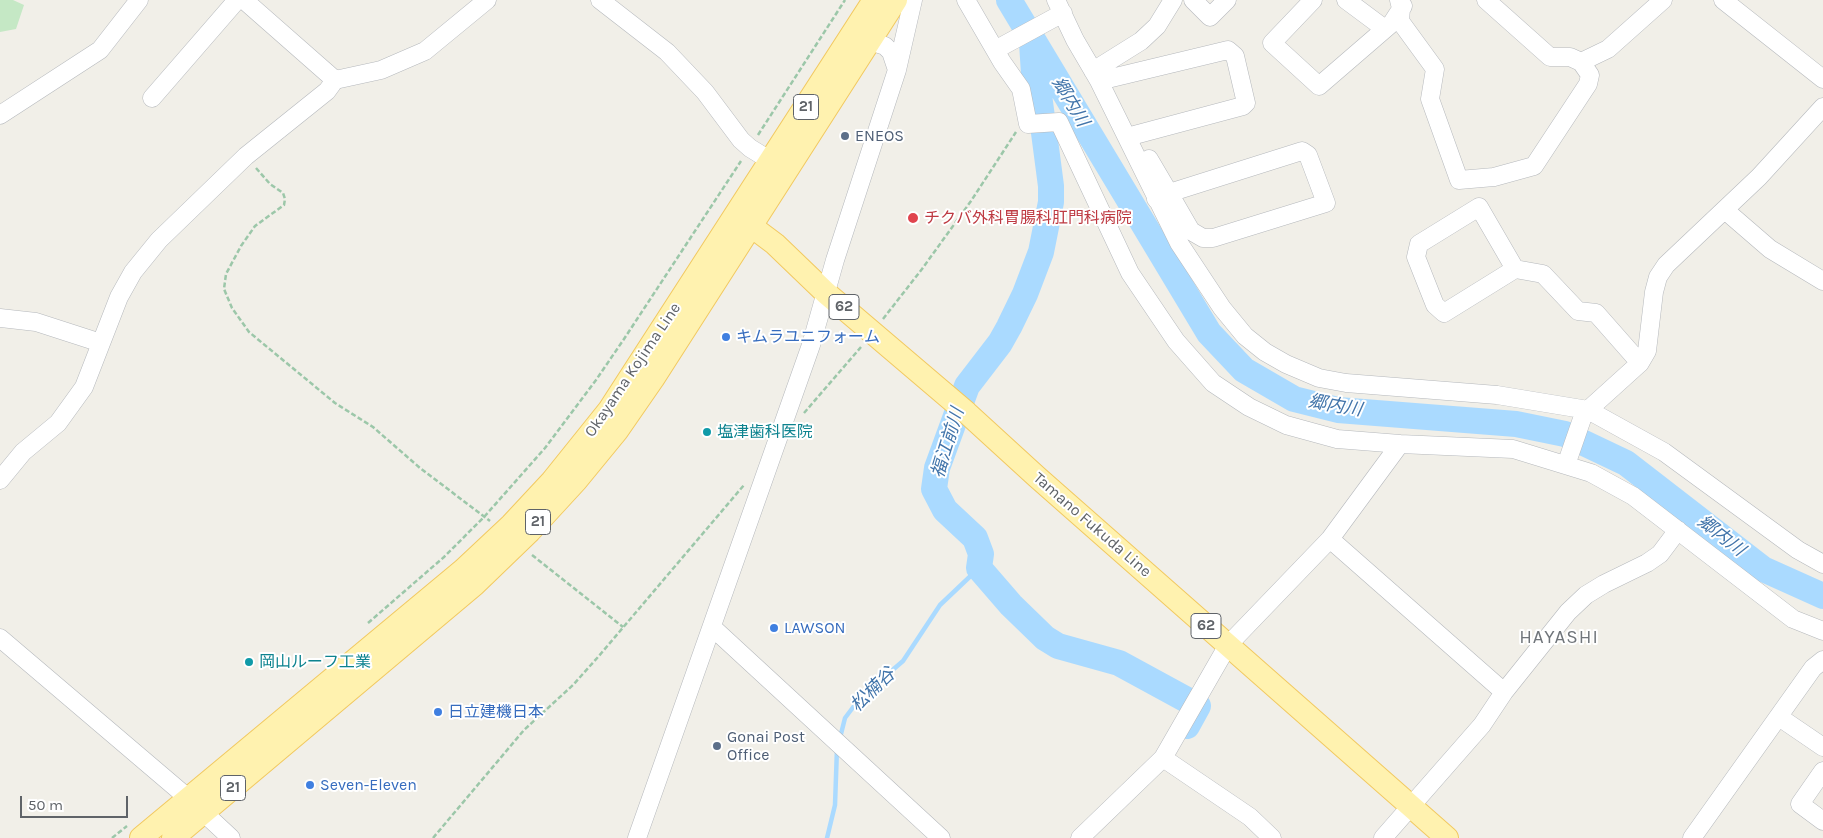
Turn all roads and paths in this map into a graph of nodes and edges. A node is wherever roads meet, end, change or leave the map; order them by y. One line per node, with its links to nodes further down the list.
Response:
1 (139, 0): 31 (street)
2 (238, 0): 29 (street)
3 (244, 0): 28 (street)
4 (486, 0): 28 (street)
5 (600, 0): 35 (street)
6 (845, 0): 35 (path)
7 (874, 0): 33 (main road, Okayama Kojima Line / 21)
8 (896, 0): 22 (main road, Okayama Kojima Line / 21)
9 (913, 0): 25 (street)
10 (966, 0): 23 (street)
11 (1173, 0): 26 (street)
12 (1193, 0): 13 (street)
13 (1227, 0)
14 (1313, 0): 21 (street)
15 (1346, 0): 21 (street)
16 (1486, 0): 24 (street)
17 (1663, 0): 24 (street)
18 (1723, 0): 27 (street)
19 (1403, 3): 21 (street); 24 (street)
20 (1058, 10): 23 (street); 26 (street)
21 (1385, 29)
22 (870, 41): 25 (street); 33 (main road, Okayama Kojima Line / 21)
23 (997, 49): 32 (street)
24 (1582, 62)
25 (897, 70): 43 (street)
26 (1100, 77): 34 (street); 34 (street)
27 (1823, 79)
28 (335, 80): 36 (street)
29 (152, 98)
30 (1823, 107): 39 (street)
31 (0, 115)
32 (1037, 121): 45 (path); 50 (street)
33 (807, 122): 37 (main road, Okayama Kojima Line / 21); 40 (main road, Okayama Kojima Line / 21)
34 (1131, 136): 38 (street)
35 (750, 148): 37 (street); 54 (path)
36 (246, 156): 46 (street); 54 (path)
37 (771, 160): 40 (main road, Okayama Kojima Line / 21)
38 (1162, 196): 38 (street); 48 (street)
39 (1726, 211): 42 (street); 47 (street)
40 (744, 220): 43 (main road, Tamano Fukuda Line / 62); 56 (main road, Okayama Kojima Line / 21)
41 (1515, 269): 41 (street); 47 (street)
42 (1823, 281)
43 (826, 292): 45 (main road, Tamano Fukuda Line / 62); 61 (street)
44 (0, 318): 46 (street)
45 (867, 339): 49 (path); 64 (main road, Tamano Fukuda Line / 62)
46 (101, 343): 52 (street)
47 (1640, 363): 48 (street)
48 (1586, 413): 51 (street); 58 (street)
49 (802, 416)
50 (1400, 444): 51 (street); 57 (street)
51 (1567, 463): 55 (street)
52 (0, 480)
53 (748, 481): 60 (path)
54 (484, 517): 56 (path); 59 (path)
55 (1678, 530): 62 (street); 66 (street)
56 (511, 537): 60 (path); 71 (main road, Okayama Kojima Line / 21)
57 (1330, 539): 64 (street); 66 (street)
58 (1823, 564)
59 (365, 626)
60 (623, 627): 77 (path)
61 (712, 627): 78 (street); 79 (street)
62 (1823, 631)
63 (0, 638): 71 (street)
64 (1228, 645): 69 (street); 72 (main road, Tamano Fukuda Line / 62)
65 (1823, 660): 67 (street)
66 (1504, 692): 72 (street)
67 (1779, 717): 68 (street); 84 (street)
68 (1823, 747)
69 (1163, 758): 80 (street); 81 (street)
70 (1823, 771): 73 (street)
71 (196, 805): 74 (main road, Okayama Kojima Line / 21); 75 (main road, Okayama Kojima Line / 21); 76 (street)
72 (1410, 805): 82 (street); 83 (main road, Tamano Fukuda Line / 62)
73 (1823, 821)
74 (141, 838)
75 (173, 838)
76 (231, 838)
77 (433, 838)
78 (637, 838)
79 (941, 838)
80 (1080, 838)
81 (1272, 838)
82 (1383, 838)
83 (1447, 838)
84 (1692, 838)

